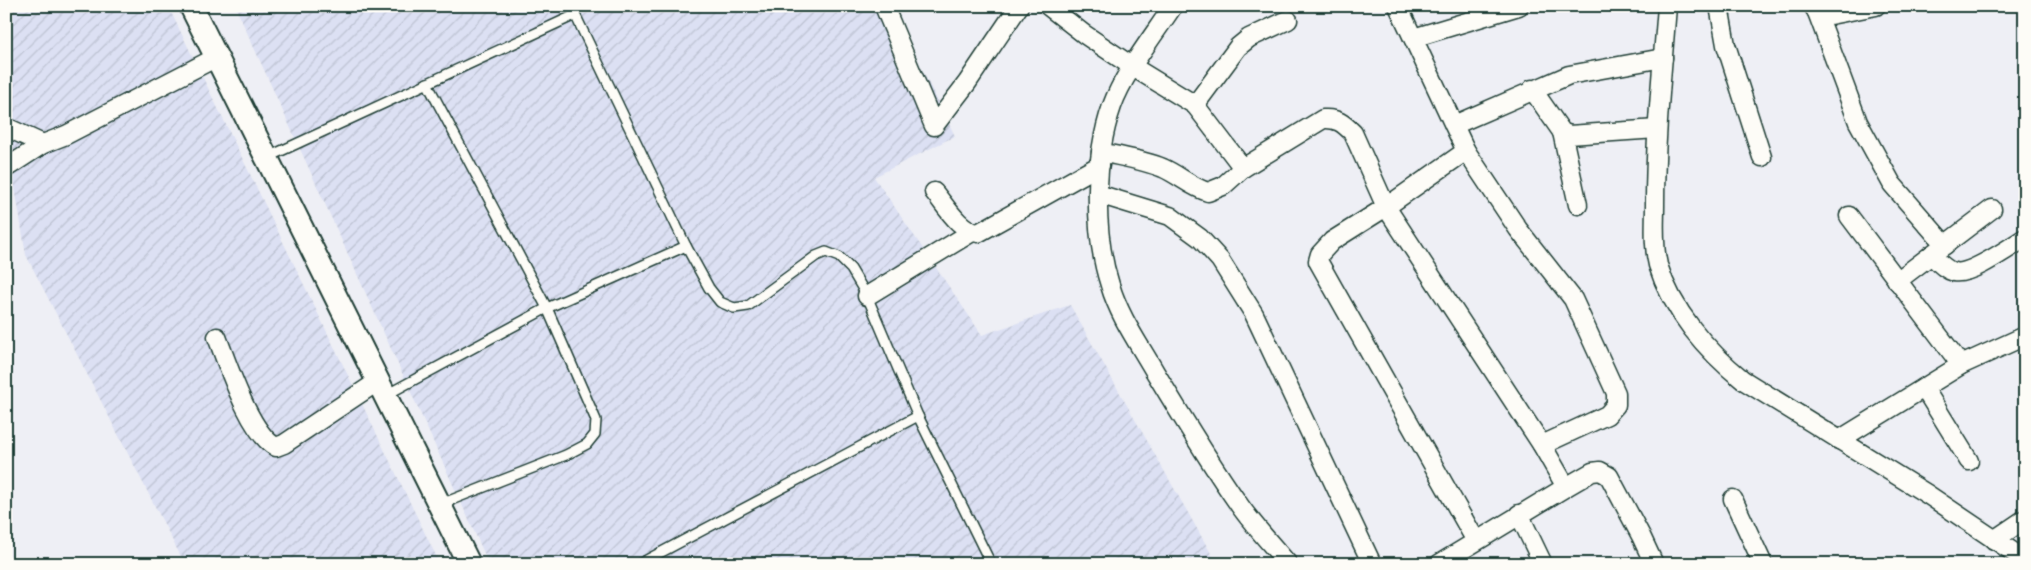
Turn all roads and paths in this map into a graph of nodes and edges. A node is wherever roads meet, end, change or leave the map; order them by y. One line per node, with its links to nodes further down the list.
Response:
1 (191, 6): 15 (street)
2 (884, 6): 3 (street)
3 (1019, 6)
4 (1048, 6): 17 (street)
5 (1173, 6): 17 (street)
6 (1398, 6): 14 (street)
7 (1518, 6): 14 (street)
8 (1667, 6): 16 (street)
9 (1719, 6): 28 (street)
10 (1876, 6): 11 (street)
11 (1815, 9): 41 (street)
12 (573, 10): 18 (lane); 40 (lane)
13 (1288, 20): 20 (street)
14 (1413, 38): 21 (street)
15 (217, 57): 25 (street); 27 (street)
16 (1663, 58): 19 (street); 23 (street)
17 (1133, 67): 20 (street); 29 (street)
18 (427, 83): 27 (lane); 44 (lane)
19 (1532, 89): 21 (street); 24 (street)
20 (1195, 106): 31 (street)
21 (1454, 125): 26 (street)
22 (6, 127): 25 (street)
23 (1657, 129): 24 (street); 51 (street)
24 (1562, 132): 34 (street)
25 (43, 144): 30 (street)
26 (1466, 151): 35 (street); 52 (street)
27 (267, 157): 49 (street)
28 (1762, 157)
29 (1101, 158): 31 (street); 33 (street); 38 (street)
30 (6, 168)
31 (1243, 168): 35 (street)
32 (934, 192): 38 (street)
33 (1098, 194): 65 (street); 66 (street)
34 (1578, 205)
35 (1386, 207): 52 (street); 60 (street)
36 (1992, 209): 41 (street)
37 (1849, 216): 42 (street)
38 (972, 232): 43 (street)
39 (2025, 238): 41 (street)
40 (686, 246): 43 (lane); 44 (lane)
41 (1938, 250): 42 (street)
42 (1897, 281): 47 (street)
43 (867, 296): 50 (lane)
44 (547, 308): 49 (lane); 56 (lane)
45 (2025, 336): 47 (street)
46 (217, 337): 49 (street)
47 (1961, 365): 48 (street)
48 (1924, 388): 51 (street); 53 (street)
49 (381, 390): 56 (street)
50 (918, 416): 63 (lane); 64 (lane)
51 (1839, 440): 59 (street)
52 (1542, 445): 54 (street)
53 (1969, 461)
54 (1566, 486): 57 (street); 69 (street)
55 (1733, 499): 70 (street)
56 (439, 505): 62 (street)
57 (1519, 514): 60 (street); 68 (street)
58 (2025, 518): 59 (street)
59 (1994, 540): 61 (street)
60 (1476, 541): 67 (street)
61 (2025, 560)
62 (468, 564)
63 (639, 564)
64 (991, 564)
65 (1288, 564)
66 (1372, 564)
67 (1439, 564)
68 (1543, 564)
69 (1654, 564)
70 (1763, 564)

